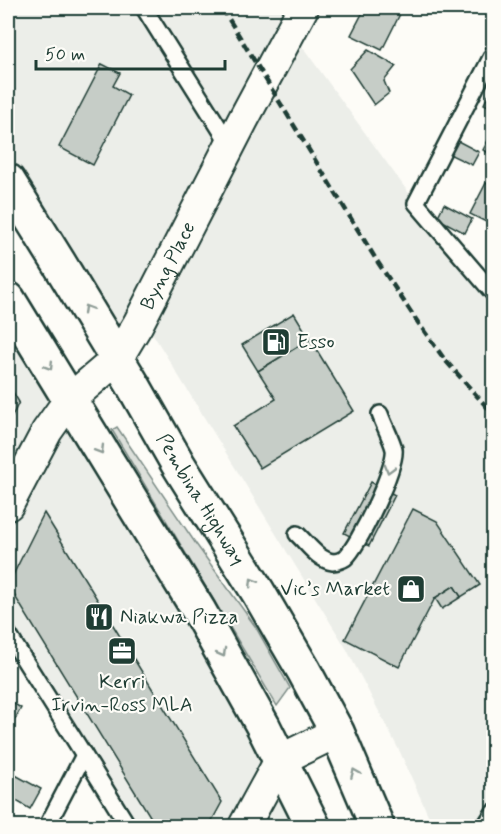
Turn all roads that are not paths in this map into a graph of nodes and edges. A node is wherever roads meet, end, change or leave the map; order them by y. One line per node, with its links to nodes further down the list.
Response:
1 (144, 8): 4 (lane)
2 (303, 8): 4 (street, Byng Place)
3 (494, 52): 6 (lane)
4 (230, 145): 8 (street, Byng Place)
5 (8, 181): 8 (main road, Pembina Highway, one-way to 5)
6 (494, 294)
7 (8, 299): 9 (main road, one-way to 9)
8 (117, 359): 9 (street, Byng Place); 14 (main road, Pembina Highway, one-way to 8)
9 (69, 400): 11 (street, Byng Place); 16 (main road, one-way to 16)
10 (380, 414): 12 (lane, one-way to 12)
11 (8, 505)
12 (297, 534)
13 (8, 634): 15 (lane)
14 (338, 732): 16 (street); 22 (main road, Pembina Highway, one-way to 14)
15 (84, 754): 18 (lane); 19 (lane)
16 (280, 760): 20 (street); 21 (main road)
17 (494, 812): 23 (lane)
18 (47, 826)
19 (128, 826)
20 (244, 826)
21 (313, 826)
22 (377, 826)
23 (485, 826)

